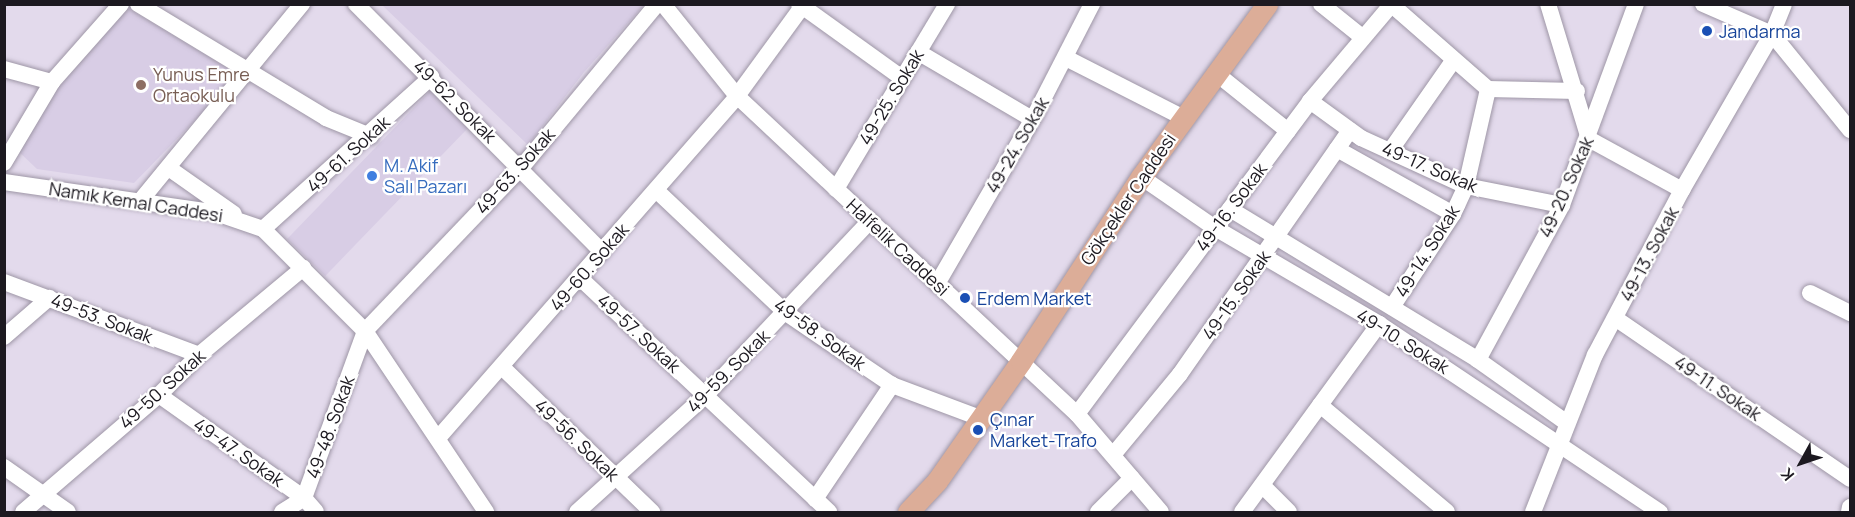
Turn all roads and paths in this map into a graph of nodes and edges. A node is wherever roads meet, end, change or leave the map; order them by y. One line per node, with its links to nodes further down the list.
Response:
1 (121, 4): 27 (street)
2 (138, 4): 23 (street)
3 (302, 4): 23 (street)
4 (356, 4): 25 (street, 49-62. Sokak)
5 (657, 4): 42 (street, 49-63. Sokak)
6 (663, 4): 30 (street, Halfelik Caddesi)
7 (947, 4): 19 (street, 49-25. Sokak)
8 (1092, 4): 20 (street, 49-24. Sokak)
9 (1268, 4): 24 (main road, Gökçekler Caddesi)
10 (1321, 4): 18 (street)
11 (1548, 4): 29 (street)
12 (1636, 4): 38 (street, 49-20. Sokak)
13 (1703, 4): 17 (street)
14 (1784, 4): 17 (street, 49-13. Sokak)
15 (802, 5): 26 (street); 30 (street, 49-60. Sokak)
16 (1392, 5): 18 (street, 49-16. Sokak); 21 (street)
17 (1772, 34): 35 (street); 49 (street, 49-13. Sokak)
18 (1361, 36): 31 (street, 49-16. Sokak)
19 (918, 51): 26 (street, 49-25. Sokak); 33 (street)
20 (1066, 58): 32 (street); 33 (street, 49-24. Sokak)
21 (1453, 61): 28 (street); 40 (street)
22 (4, 69): 27 (street)
23 (249, 70): 37 (street); 43 (street)
24 (1217, 74): 32 (main road, Gökçekler Caddesi); 36 (street)
25 (431, 77): 37 (street, 49-61. Sokak); 42 (street, 49-62. Sokak)
26 (902, 78): 47 (street, 49-25. Sokak)
27 (52, 82): 41 (street)
28 (1488, 89): 29 (street); 46 (street, 49-14. Sokak)
29 (1577, 92): 38 (street)
30 (737, 96): 47 (street, Halfelik Caddesi); 48 (street, 49-60. Sokak)
31 (1310, 101): 34 (street, 49-17. Sokak); 36 (street, 49-16. Sokak)
32 (1184, 118): 44 (main road, Gökçekler Caddesi)
33 (1032, 119): 64 (street, 49-24. Sokak)
34 (1350, 130): 39 (street, 49-15. Sokak); 40 (street, 49-17. Sokak)
35 (1851, 130)
36 (1288, 131): 52 (street, 49-16. Sokak)
37 (370, 136): 57 (street, 49-61. Sokak)
38 (1589, 139): 49 (street); 51 (street, 49-20. Sokak)
39 (1337, 150): 53 (street, 49-17. Sokak); 58 (street, 49-15. Sokak)
40 (1390, 151): 46 (street, 49-17. Sokak)
41 (4, 163)
42 (521, 168): 59 (street, 49-62. Sokak); 72 (street, 49-63. Sokak)
43 (170, 169): 50 (street); 54 (street)
44 (1141, 177): 56 (street, 49-10. Sokak); 76 (main road, Gökçekler Caddesi)
45 (4, 182): 50 (street, Namık Kemal Caddesi)
46 (1466, 186): 51 (street, 49-17. Sokak); 53 (street, 49-14. Sokak)
47 (836, 189): 55 (street, Halfelik Caddesi)
48 (656, 190): 59 (street, 49-60. Sokak); 68 (street, 49-58. Sokak)
49 (1682, 190): 70 (street, 49-13. Sokak)
50 (141, 200): 54 (street, Namık Kemal Caddesi)
51 (1562, 205): 75 (street, 49-20. Sokak)
52 (1230, 209): 56 (street, 49-16. Sokak); 58 (street, 49-10. Sokak)
53 (1453, 214): 67 (street, 49-14. Sokak)
54 (245, 221): 57 (street, Namık Kemal Caddesi)
55 (870, 221): 64 (street, Halfelik Caddesi); 68 (street, 49-59. Sokak)
56 (1215, 228): 60 (street, 49-10. Sokak); 82 (street, 49-16. Sokak)
57 (263, 229): 61 (street, Namık Kemal Caddesi)
58 (1275, 239): 60 (street, 49-15. Sokak); 67 (street, 49-10. Sokak)
59 (602, 252): 62 (street, 49-60. Sokak)
60 (1263, 257): 71 (street, 49-10. Sokak); 87 (street, 49-15. Sokak)
61 (303, 268): 72 (street, Namık Kemal Caddesi); 74 (street, 49-50. Sokak)
62 (579, 277): 77 (street, 49-60. Sokak); 80 (street, 49-57. Sokak)
63 (4, 282): 66 (street, 49-53. Sokak)
64 (938, 284): 76 (street, Halfelik Caddesi)
65 (1810, 293): 69 (street)
66 (49, 298): 73 (street); 74 (street, 49-53. Sokak)
67 (1392, 307): 75 (street, 49-10. Sokak)
68 (786, 313): 78 (street, 49-58. Sokak); 80 (street, 49-59. Sokak)
69 (1851, 313)
70 (1615, 318): 84 (street, 49-13. Sokak); 91 (street, 49-11. Sokak)
71 (1379, 324): 81 (street); 86 (street, 49-10. Sokak)
72 (365, 331): 85 (street, Namık Kemal Caddesi); 94 (street, 49-48. Sokak)
73 (4, 337)
74 (199, 355): 79 (street, 49-50. Sokak)
75 (1478, 360): 84 (street, 49-10. Sokak)
76 (1021, 361): 82 (street, Halfelik Caddesi); 83 (main road, Gökçekler Caddesi)
77 (501, 368): 85 (street, 49-60. Sokak); 89 (street, 49-56. Sokak)
78 (892, 385): 83 (street, 49-58. Sokak); 95 (street)
79 (159, 395): 93 (street, 49-50. Sokak); 94 (street, 49-47. Sokak)
80 (705, 396): 89 (street, 49-59. Sokak); 95 (street, 49-57. Sokak)
81 (1320, 405): 92 (street); 110 (street)
82 (1077, 414): 87 (street, Halfelik Caddesi)
83 (980, 418): 105 (main road, Gökçekler Caddesi)
84 (1567, 423): 86 (street, 49-13. Sokak)
85 (439, 437): 101 (street, Namık Kemal Caddesi)
86 (1560, 446): 111 (street, 49-13. Sokak); 112 (street, 49-10. Sokak)
87 (1113, 455): 90 (street, Halfelik Caddesi)
88 (4, 467): 93 (street)
89 (618, 478): 102 (street, 49-59. Sokak); 103 (street, 49-56. Sokak)
90 (1132, 478): 106 (street); 107 (street, Halfelik Caddesi)
91 (1851, 479)
92 (1264, 487): 108 (street); 109 (street)
93 (43, 493): 97 (street, 49-50. Sokak); 98 (street)
94 (304, 498): 99 (street, 49-48. Sokak); 100 (street, 49-47. Sokak)
95 (815, 499): 104 (street, 49-57. Sokak)
96 (1851, 507): 113 (street)
97 (22, 513)
98 (68, 513)
99 (282, 513)
100 (316, 513)
101 (486, 513)
102 (577, 513)
103 (652, 513)
104 (829, 513)
105 (908, 513)
106 (1098, 513)
107 (1161, 513)
108 (1242, 513)
109 (1289, 513)
110 (1447, 513)
111 (1533, 513)
112 (1660, 513)
113 (1849, 513)

